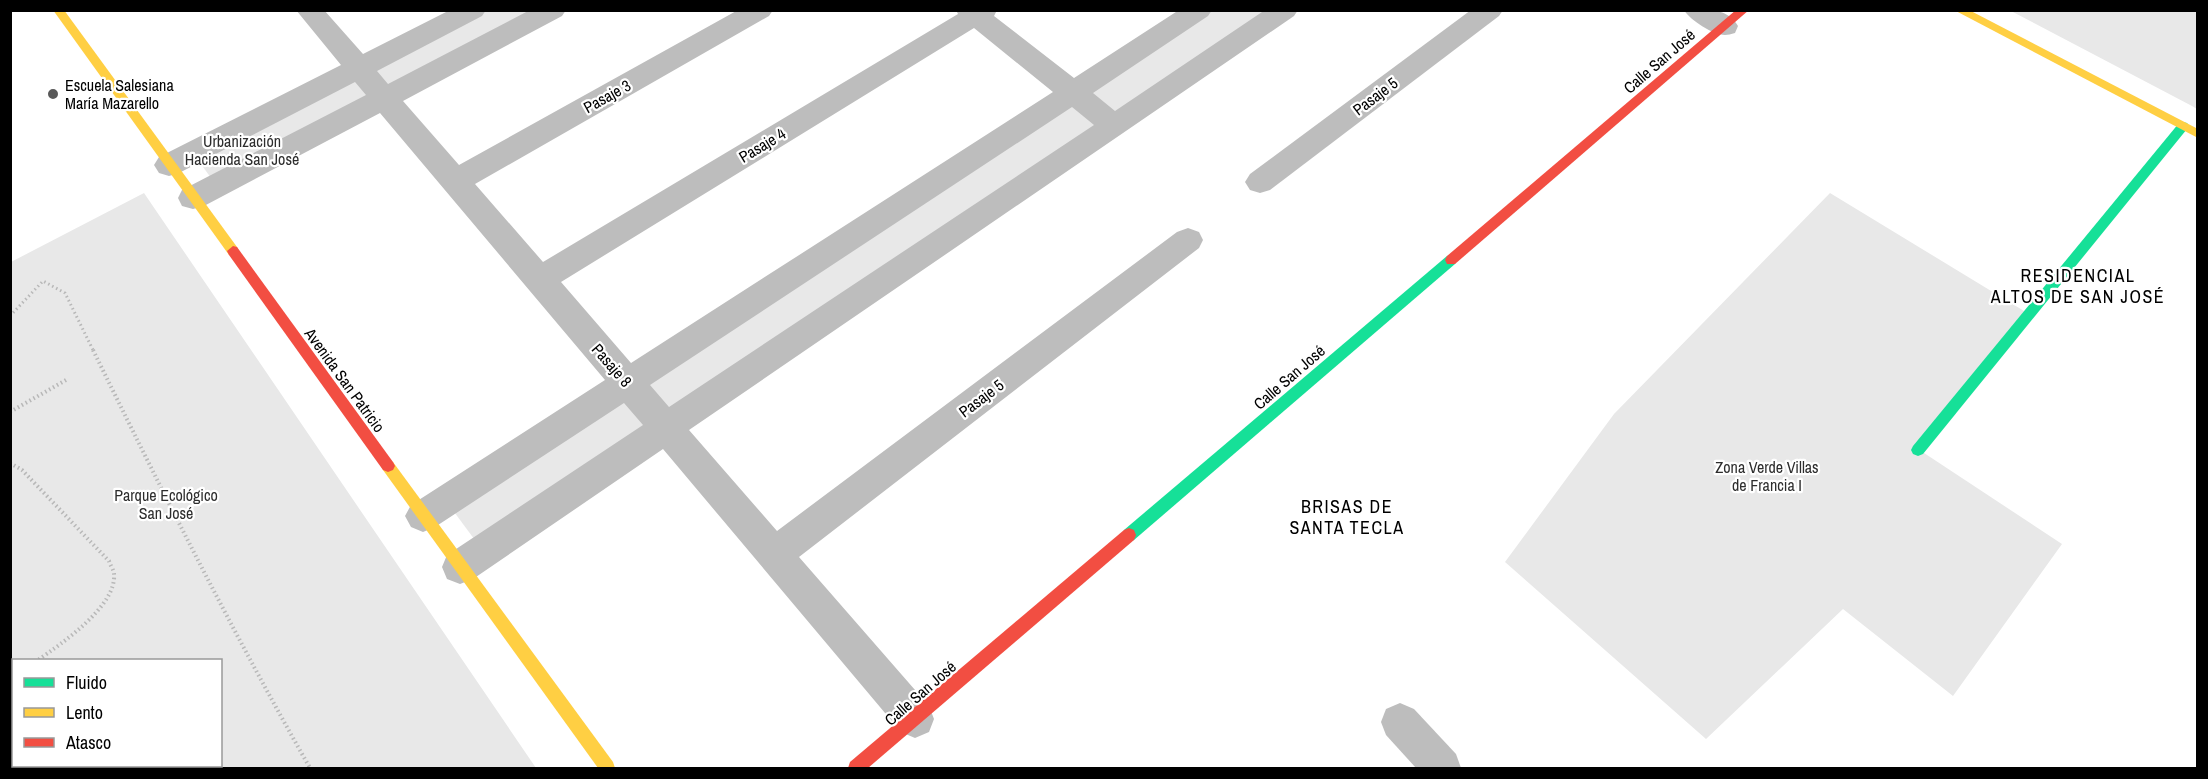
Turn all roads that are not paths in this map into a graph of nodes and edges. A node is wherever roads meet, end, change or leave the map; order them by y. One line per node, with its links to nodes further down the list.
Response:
1 (58, 10): 19 (street, Avenida San Patricio)
2 (309, 10): 13 (street, Pasaje 8)
3 (473, 10): 13 (street)
4 (553, 10): 15 (street)
5 (760, 10): 20 (street, Pasaje 3)
6 (1198, 10): 14 (street)
7 (1285, 10): 16 (street)
8 (1491, 10): 21 (street, Pasaje 5)
9 (1697, 10): 12 (street)
10 (1959, 10): 17 (street)
11 (977, 12): 14 (street); 24 (street, Pasaje 4)
12 (1734, 18): 31 (street, Calle San José)
13 (359, 69): 15 (street, Pasaje 8); 19 (street)
14 (1073, 93): 16 (street); 25 (street)
15 (384, 98): 20 (street, Pasaje 8); 22 (street)
16 (1114, 126): 26 (street)
17 (2183, 126): 18 (street); 27 (street)
18 (2198, 134)
19 (169, 165): 22 (street, Avenida San Patricio)
20 (455, 181): 24 (street, Pasaje 8)
21 (1260, 182)
22 (193, 198): 28 (street, Avenida San Patricio)
23 (1188, 240): 29 (street, Pasaje 5)
24 (539, 280): 25 (street, Pasaje 8)
25 (627, 383): 26 (street, Pasaje 8); 28 (street)
26 (666, 428): 29 (street, Pasaje 8); 30 (street)
27 (1918, 450)
28 (423, 516): 30 (street, Avenida San Patricio)
29 (774, 555): 31 (street, Pasaje 8)
30 (460, 567): 33 (street, Avenida San Patricio)
31 (915, 719): 34 (street, Calle San José)
32 (1400, 722): 35 (street)
33 (607, 768)
34 (856, 768)
35 (1442, 768)

